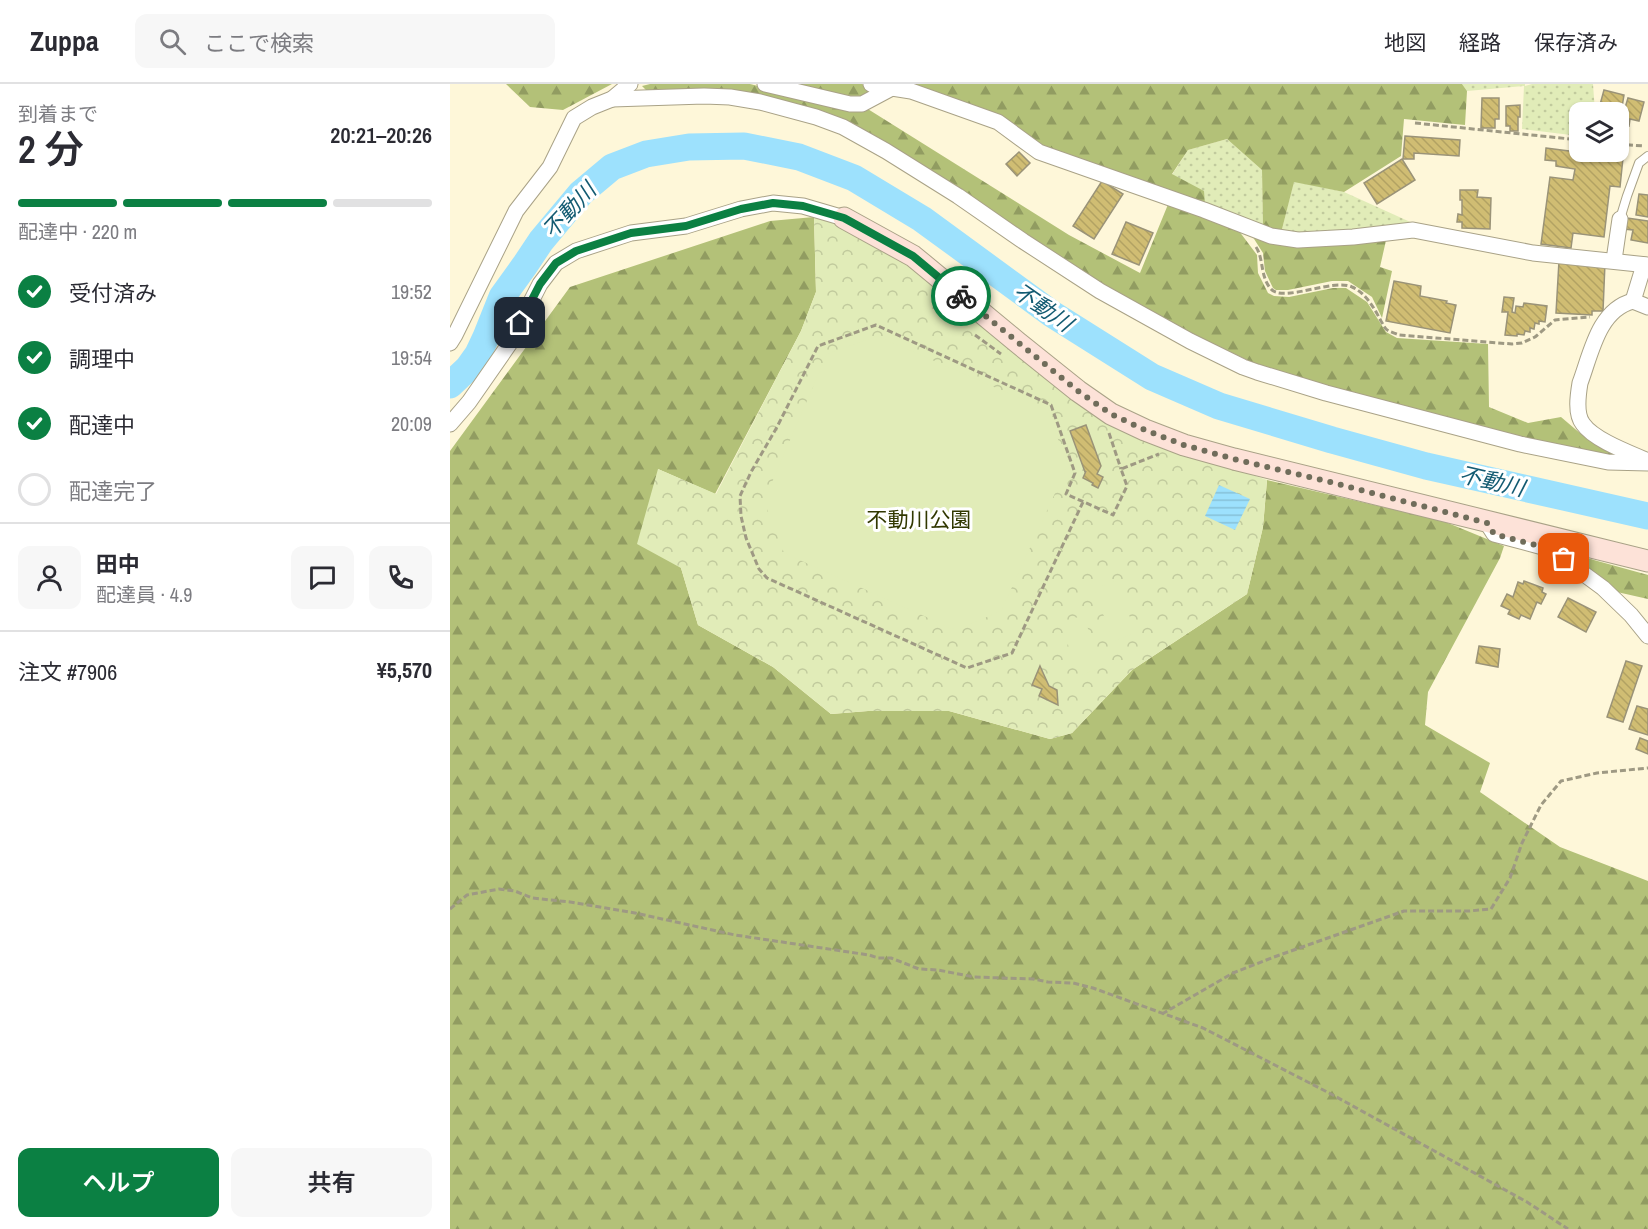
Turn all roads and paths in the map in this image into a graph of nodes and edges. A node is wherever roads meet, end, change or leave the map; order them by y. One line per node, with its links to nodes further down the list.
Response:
1 (630, 84): 5 (street)
2 (765, 84): 4 (street)
3 (871, 84): 4 (street)
4 (892, 88): 13 (street)
5 (612, 99): 19 (street); 22 (street)
6 (1416, 123): 7 (path)
7 (1569, 139)
8 (1629, 145): 9 (path)
9 (1648, 147)
10 (1648, 156): 12 (lane)
11 (844, 218): 20 (street); 21 (street)
12 (1620, 219): 14 (street)
13 (1239, 223): 14 (street); 18 (path)
14 (1614, 260): 15 (street)
15 (1646, 265): 16 (street)
16 (1633, 301): 17 (street); 18 (street)
17 (1648, 307)
18 (1609, 315): 22 (street)
19 (450, 343)
20 (450, 424)
21 (1184, 445): 23 (path); 24 (street)
22 (1648, 462)
23 (1083, 502): 23 (path)
24 (1487, 523): 25 (street); 26 (street)
25 (1648, 561)
26 (1648, 636)
27 (1648, 768): 29 (path)
28 (450, 909): 29 (path)
29 (1162, 1014): 30 (path)
30 (1568, 1229)

